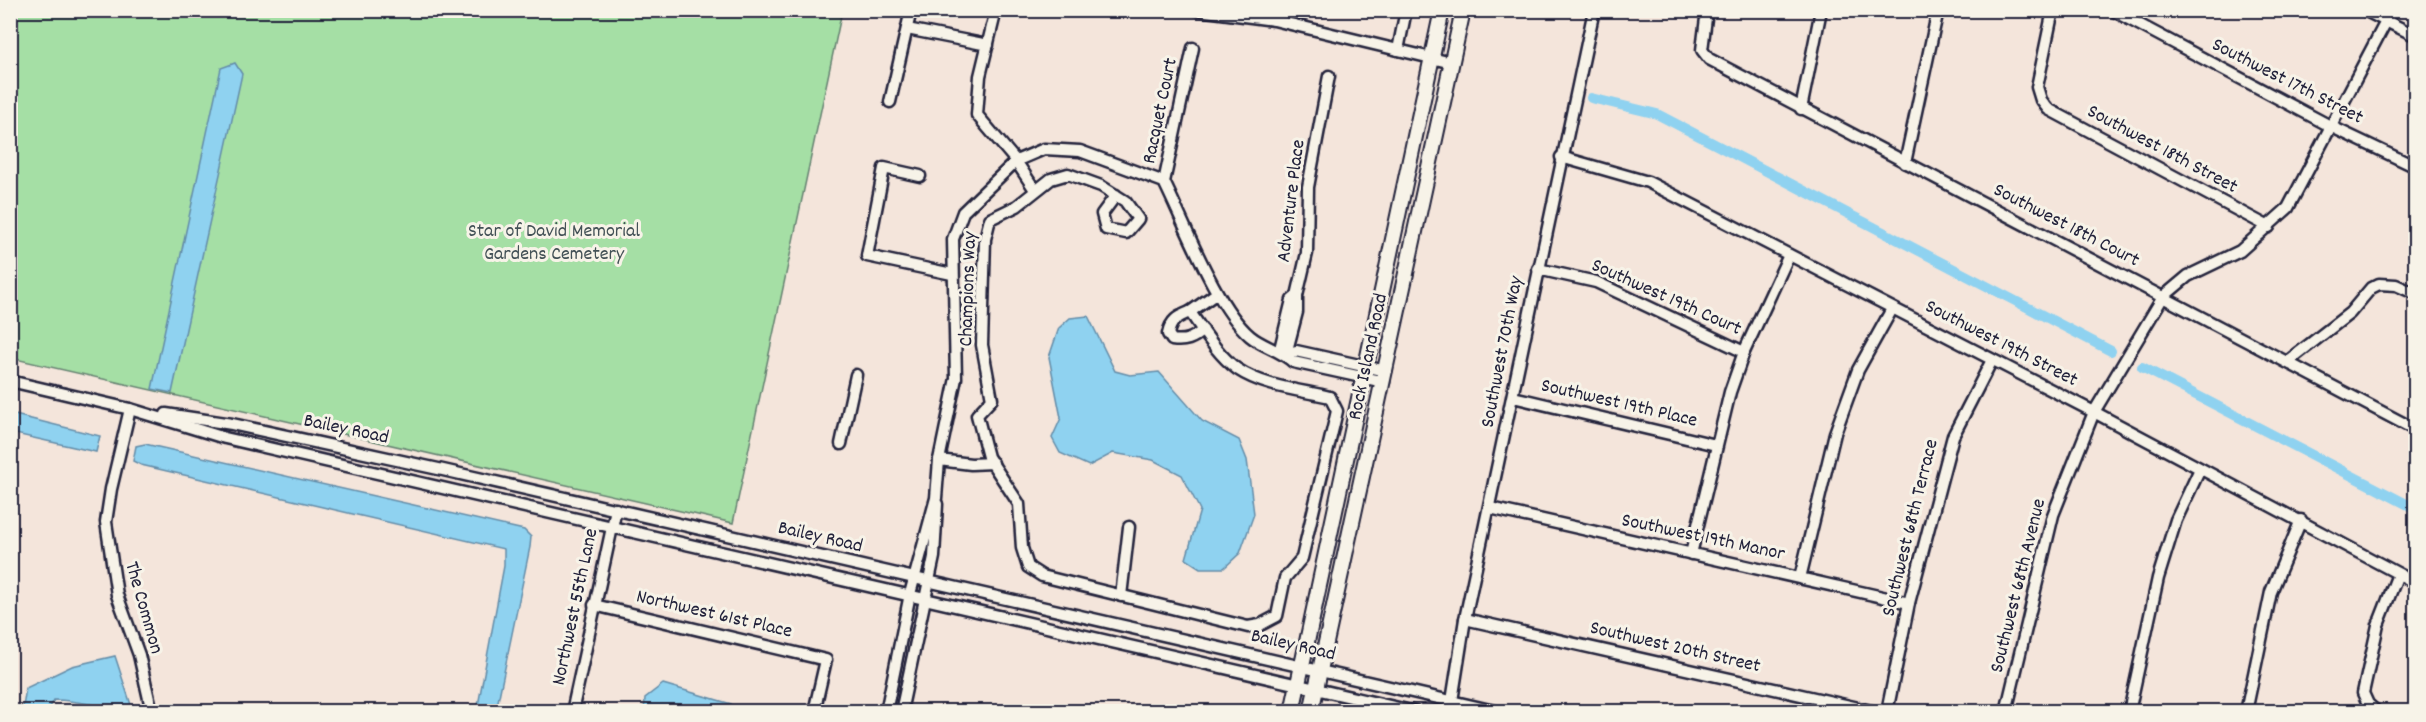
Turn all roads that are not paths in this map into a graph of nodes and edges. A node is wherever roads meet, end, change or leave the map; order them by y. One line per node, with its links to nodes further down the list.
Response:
1 (911, 10): 16 (street)
2 (996, 10): 18 (street)
3 (1198, 10): 20 (street)
4 (1406, 10): 20 (street)
5 (1442, 10): 21 (main road, Rock Island Road)
6 (1463, 10): 22 (main road, Rock Island Road)
7 (1594, 10): 27 (street, Southwest 70th Way)
8 (1707, 10): 25 (street, Southwest 18th Court)
9 (1821, 10): 25 (street)
10 (1938, 10): 29 (street)
11 (2053, 10): 35 (street, Southwest 18th Street)
12 (2112, 10): 26 (street, Southwest 17th Street)
13 (2364, 10): 15 (street)
14 (2392, 10): 15 (street, Southwest 68th Avenue)
15 (2387, 23): 17 (street); 26 (street, Southwest 68th Avenue)
16 (907, 28): 18 (street); 24 (street)
17 (2415, 36)
18 (988, 45): 28 (street)
19 (1193, 48): 32 (street, Racquet Court)
20 (1398, 50): 21 (street)
21 (1433, 58): 22 (street); 49 (main road, Rock Island Road)
22 (1452, 63): 51 (main road, Rock Island Road)
23 (1329, 76): 46 (street, Adventure Place)
24 (890, 102)
25 (1801, 109): 29 (street, Southwest 18th Court)
26 (2332, 127): 30 (street, Southwest 17th Street); 35 (street, Southwest 68th Avenue)
27 (1561, 157): 36 (street, Southwest 19th Street); 37 (street, Southwest 70th Way)
28 (1016, 161): 32 (street); 33 (street); 38 (street)
29 (1905, 163): 41 (street, Southwest 18th Court)
30 (2415, 167)
31 (920, 176): 38 (street)
32 (1164, 182): 39 (street)
33 (1035, 190): 34 (street, Champions Way); 60 (street, Champions Way)
34 (1116, 195)
35 (2269, 227): 41 (street, Southwest 68th Avenue)
36 (1789, 255): 42 (street, Southwest 19th Street); 45 (street)
37 (1538, 269): 45 (street, Southwest 19th Court); 53 (street, Southwest 70th Way)
38 (952, 274): 59 (street)
39 (1218, 293): 43 (street); 46 (street)
40 (2415, 294): 48 (street)
41 (2163, 297): 48 (street, Southwest 18th Court); 55 (street, Southwest 68th Avenue)
42 (1892, 309): 47 (street, Southwest 19th Street); 71 (street)
43 (1190, 312): 44 (street, Champions Way); 44 (street)
44 (1203, 330): 75 (street, Champions Way)
45 (1744, 352): 58 (street)
46 (1282, 354): 49 (street)
47 (1992, 360): 55 (street, Southwest 19th Street); 77 (street, Southwest 68th Terrace)
48 (2287, 362): 56 (street, Southwest 18th Court)
49 (1365, 372): 51 (street); 80 (main road, Rock Island Road)
50 (856, 375): 57 (street)
51 (1385, 376): 81 (main road, Rock Island Road)
52 (10, 381): 54 (street, Bailey Road)
53 (1513, 397): 58 (street, Southwest 19th Place); 63 (street, Southwest 70th Way)
54 (130, 409): 64 (street, Bailey Road); 66 (street, Bailey Road); 85 (street, The Common)
55 (2094, 412): 61 (street, Southwest 19th Street); 96 (street, Southwest 68th Avenue)
56 (2415, 430)
57 (841, 444)
58 (1716, 445): 68 (street)
59 (939, 460): 60 (street); 62 (street)
60 (993, 463): 75 (street, Champions Way)
61 (2200, 469): 65 (street, Southwest 19th Street); 97 (street)
62 (936, 498): 70 (street); 72 (street)
63 (1490, 508): 68 (street, Southwest 19th Manor); 79 (street, Southwest 70th Way)
64 (616, 509): 66 (street, Northwest 55th Lane); 70 (street, Bailey Road)
65 (2301, 520): 69 (street, Southwest 19th Street); 98 (street)
66 (612, 526): 74 (street, Bailey Road); 78 (street, Northwest 55th Lane)
67 (1129, 527): 75 (street)
68 (1691, 554): 71 (street, Southwest 19th Manor)
69 (2398, 574): 73 (street, Southwest 19th Street); 99 (street)
70 (914, 578): 72 (street, Bailey Road); 74 (street)
71 (1800, 578): 77 (street, Southwest 19th Manor)
72 (928, 581): 76 (street); 80 (street, Bailey Road)
73 (2415, 583)
74 (910, 594): 76 (street, Bailey Road); 88 (street)
75 (1121, 596)
76 (924, 597): 82 (street, Bailey Road); 89 (street)
77 (1909, 603): 95 (street, Southwest 68th Terrace)
78 (594, 605): 86 (street, Northwest 55th Lane); 87 (street, Northwest 61st Place)
79 (1465, 619): 84 (street, Southwest 70th Way); 94 (street, Southwest 20th Street)
80 (1302, 666): 81 (street, Bailey Road); 82 (main road, Rock Island Road)
81 (1320, 670): 83 (main road, Rock Island Road); 84 (street, Bailey Road)
82 (1298, 683): 83 (street, Bailey Road); 90 (main road, Rock Island Road)
83 (1316, 688): 91 (main road, Rock Island Road); 92 (street, Bailey Road)
84 (1452, 700): 93 (street, Bailey Road)
85 (152, 711)
86 (572, 711)
87 (814, 711)
88 (886, 711)
89 (901, 711)
90 (1292, 711)
91 (1311, 711)
92 (1416, 711)
93 (1500, 711)
94 (1876, 711)
95 (1887, 711)
96 (2006, 711)
97 (2129, 711)
98 (2246, 711)
99 (2377, 711)

